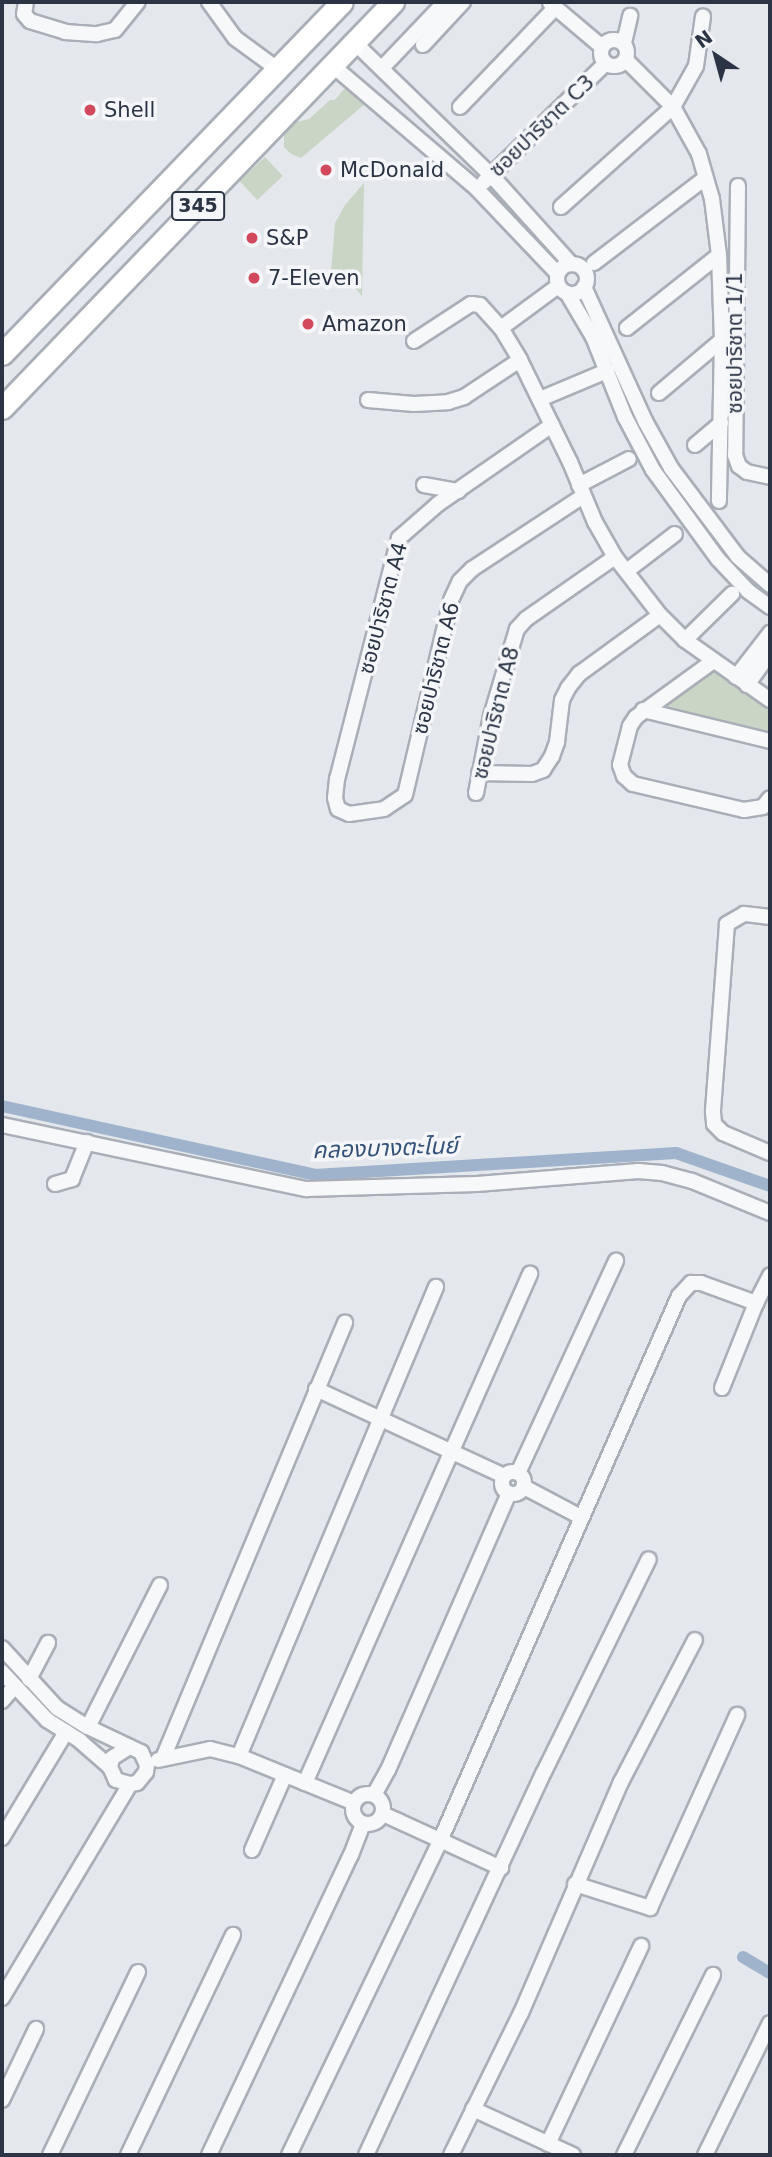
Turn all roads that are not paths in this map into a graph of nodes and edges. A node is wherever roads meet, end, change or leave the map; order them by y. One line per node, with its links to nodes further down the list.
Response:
1 (26, 2): 2 (street)
2 (138, 2)
3 (209, 2): 18 (street)
4 (342, 2): 18 (main road, 345)
5 (393, 2): 11 (main road, 345)
6 (445, 2): 19 (street)
7 (463, 2): 13 (street)
8 (552, 5): 14 (street); 20 (street)
9 (630, 16): 12 (street)
10 (703, 16): 21 (street)
11 (354, 42): 17 (main road, 345); 19 (street)
12 (624, 43): 14 (street); 15 (street)
13 (423, 44)
14 (602, 47): 16 (street)
15 (626, 60): 16 (street); 21 (street)
16 (606, 63): 22 (street, ซอยปาริชาต C3)
17 (332, 65): 25 (street); 43 (main road, 345)
18 (276, 68): 37 (main road, 345)
19 (382, 68): 22 (street)
20 (460, 107)
21 (673, 107): 23 (street); 26 (street)
22 (491, 175): 25 (street, ซอยปาริชาต C3); 29 (street)
23 (705, 178): 27 (street); 28 (street)
24 (738, 186): 48 (street, ซอยปาริชาต 1/1)
25 (477, 189): 30 (street)
26 (561, 207)
27 (719, 255): 34 (street); 36 (street)
28 (594, 262)
29 (571, 264): 30 (street); 31 (street)
30 (558, 274): 32 (street)
31 (584, 287): 32 (street); 56 (street)
32 (560, 291): 33 (street); 39 (street)
33 (501, 328): 35 (street); 38 (street)
34 (627, 328)
35 (414, 341)
36 (722, 341): 40 (street); 44 (street)
37 (2, 354)
38 (520, 360): 41 (street); 42 (street)
39 (607, 371): 41 (street); 58 (street)
40 (659, 393)
41 (540, 399): 45 (street)
42 (368, 400)
43 (2, 408)
44 (721, 423): 46 (street); 52 (street)
45 (552, 425): 50 (street, ซอยปาริชาต A4); 51 (street)
46 (695, 445)
47 (629, 459): 51 (street, ซอยปาริชาต A6)
48 (770, 477)
49 (424, 485): 50 (street)
50 (458, 491): 71 (street, ซอยปาริชาต A4)
51 (581, 491): 54 (street); 71 (street, ซอยปาริชาต A6)
52 (719, 501)
53 (675, 534): 55 (street)
54 (615, 557): 55 (street); 68 (street, ซอยปาริชาต A8)
55 (628, 570): 59 (street)
56 (770, 585)
57 (732, 594): 61 (street)
58 (770, 607)
59 (660, 615): 61 (street); 68 (street)
60 (770, 633): 64 (street)
61 (685, 640): 63 (street)
62 (770, 653): 64 (street)
63 (712, 662): 64 (street); 66 (street)
64 (742, 681): 65 (street)
65 (770, 700)
66 (643, 710): 67 (street); 70 (street)
67 (770, 741)
68 (479, 773): 69 (street, ซอยปาริชาต A8)
69 (476, 793)
70 (770, 798)
71 (384, 809)
72 (770, 917): 75 (street)
73 (2, 1125): 74 (street)
74 (87, 1142): 76 (street); 77 (street)
75 (769, 1150)
76 (55, 1184)
77 (770, 1213)
78 (616, 1261): 88 (street)
79 (530, 1274): 87 (street)
80 (770, 1275): 82 (street)
81 (436, 1287): 86 (street)
82 (755, 1303): 84 (street); 91 (street)
83 (345, 1323): 85 (street)
84 (722, 1388)
85 (316, 1389): 86 (street); 106 (street)
86 (382, 1420): 87 (street); 105 (street)
87 (453, 1452): 88 (street); 110 (street)
88 (511, 1475): 89 (street); 90 (street)
89 (524, 1487): 90 (street); 91 (street)
90 (509, 1493): 112 (street)
91 (581, 1517): 117 (street)
92 (649, 1559): 119 (street)
93 (160, 1585): 102 (street)
94 (695, 1640): 120 (street)
95 (48, 1643): 98 (street)
96 (2, 1648): 98 (street)
97 (2, 1672): 99 (street)
98 (29, 1679): 102 (street)
99 (14, 1686): 100 (street); 103 (street)
100 (2, 1701)
101 (737, 1714): 120 (street)
102 (88, 1727): 104 (street)
103 (66, 1732): 108 (street); 116 (street)
104 (128, 1748): 107 (street); 108 (street)
105 (240, 1756): 106 (street); 109 (street)
106 (163, 1758): 107 (street)
107 (147, 1765): 111 (street)
108 (110, 1767): 111 (street)
109 (285, 1775): 110 (street); 118 (street)
110 (305, 1783): 113 (street)
111 (130, 1784): 125 (street)
112 (374, 1795): 113 (street); 114 (street)
113 (354, 1803): 115 (street)
114 (383, 1814): 115 (street); 117 (street)
115 (363, 1824): 133 (street)
116 (2, 1838)
117 (440, 1841): 119 (street); 134 (street)
118 (252, 1850)
119 (501, 1868): 135 (street)
120 (575, 1884): 129 (street)
121 (233, 1935): 132 (street)
122 (641, 1946): 130 (street)
123 (138, 1972): 131 (street)
124 (713, 1975): 138 (street)
125 (2, 1998)
126 (770, 2023): 139 (street)
127 (36, 2029): 128 (street)
128 (2, 2099)
129 (473, 2109): 130 (street); 136 (street)
130 (548, 2144): 137 (street)
131 (50, 2155)
132 (128, 2155)
133 (209, 2155)
134 (289, 2155)
135 (366, 2155)
136 (451, 2155)
137 (573, 2155)
138 (625, 2155)
139 (705, 2155)

